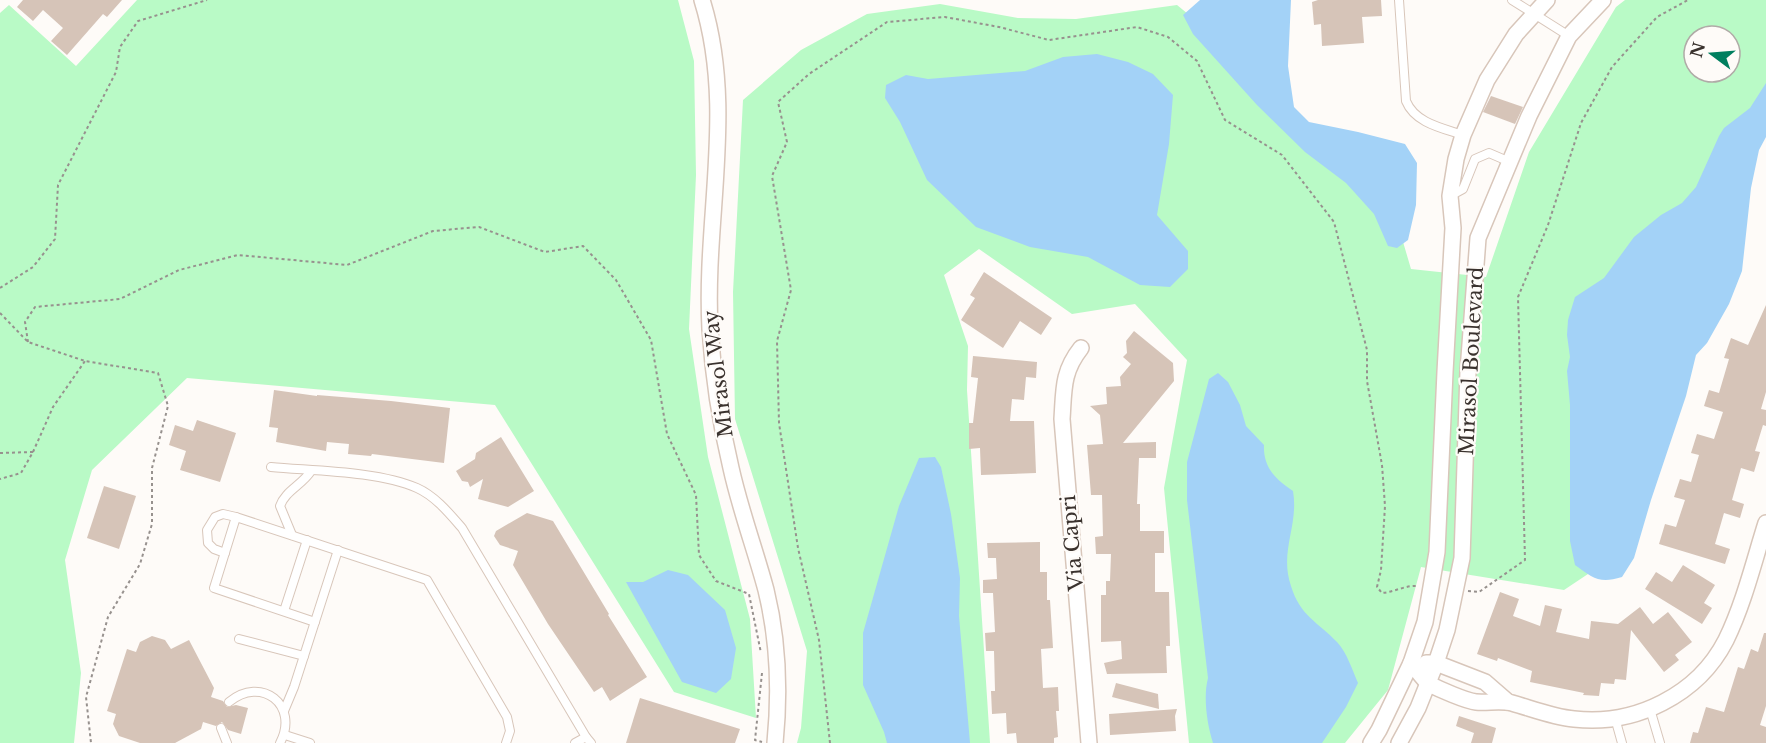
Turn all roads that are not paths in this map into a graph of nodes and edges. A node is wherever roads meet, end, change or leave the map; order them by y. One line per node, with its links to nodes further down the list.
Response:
1 (702, 0): 40 (street, Mirasol Way)
2 (1399, 0): 8 (lane)
3 (1512, 0): 6 (lane)
4 (1548, 0): 6 (street, Mirasol Boulevard)
5 (1603, 0): 7 (street, Mirasol Boulevard)
6 (1534, 13): 7 (lane); 8 (street, Mirasol Boulevard)
7 (1569, 36): 9 (street, Mirasol Boulevard)
8 (1463, 135): 10 (street, Mirasol Boulevard)
9 (1510, 162): 10 (lane); 25 (street, Mirasol Boulevard)
10 (1450, 196): 24 (street, Mirasol Boulevard)
11 (1081, 348): 41 (street, Via Capri)
12 (271, 467): 13 (lane)
13 (311, 471): 16 (lane); 34 (lane)
14 (236, 517): 16 (lane); 19 (lane); 19 (lane)
15 (1766, 523): 29 (street)
16 (292, 535): 17 (lane)
17 (308, 540): 18 (lane); 20 (lane)
18 (338, 550): 21 (lane); 35 (lane)
19 (225, 553): 20 (lane)
20 (284, 611): 21 (lane)
21 (315, 622): 23 (lane)
22 (239, 639): 23 (lane)
23 (304, 656): 30 (lane)
24 (1412, 663): 25 (street); 26 (street); 42 (street, Mirasol Boulevard)
25 (1436, 663): 26 (street, Mirasol Boulevard); 28 (street)
26 (1428, 683): 28 (street); 43 (street, Mirasol Boulevard)
27 (229, 702): 30 (lane)
28 (1508, 702): 31 (street)
29 (1650, 709): 31 (street); 45 (lane)
30 (284, 711): 33 (lane)
31 (1615, 718): 44 (lane)
32 (221, 728): 36 (lane)
33 (285, 735): 37 (lane); 38 (lane)
34 (588, 740): 39 (lane)
35 (508, 742)
36 (227, 743)
37 (280, 743)
38 (310, 743)
39 (574, 743)
40 (775, 743)
41 (1089, 743)
42 (1371, 743)
43 (1399, 743)
44 (1622, 743)
45 (1660, 743)

